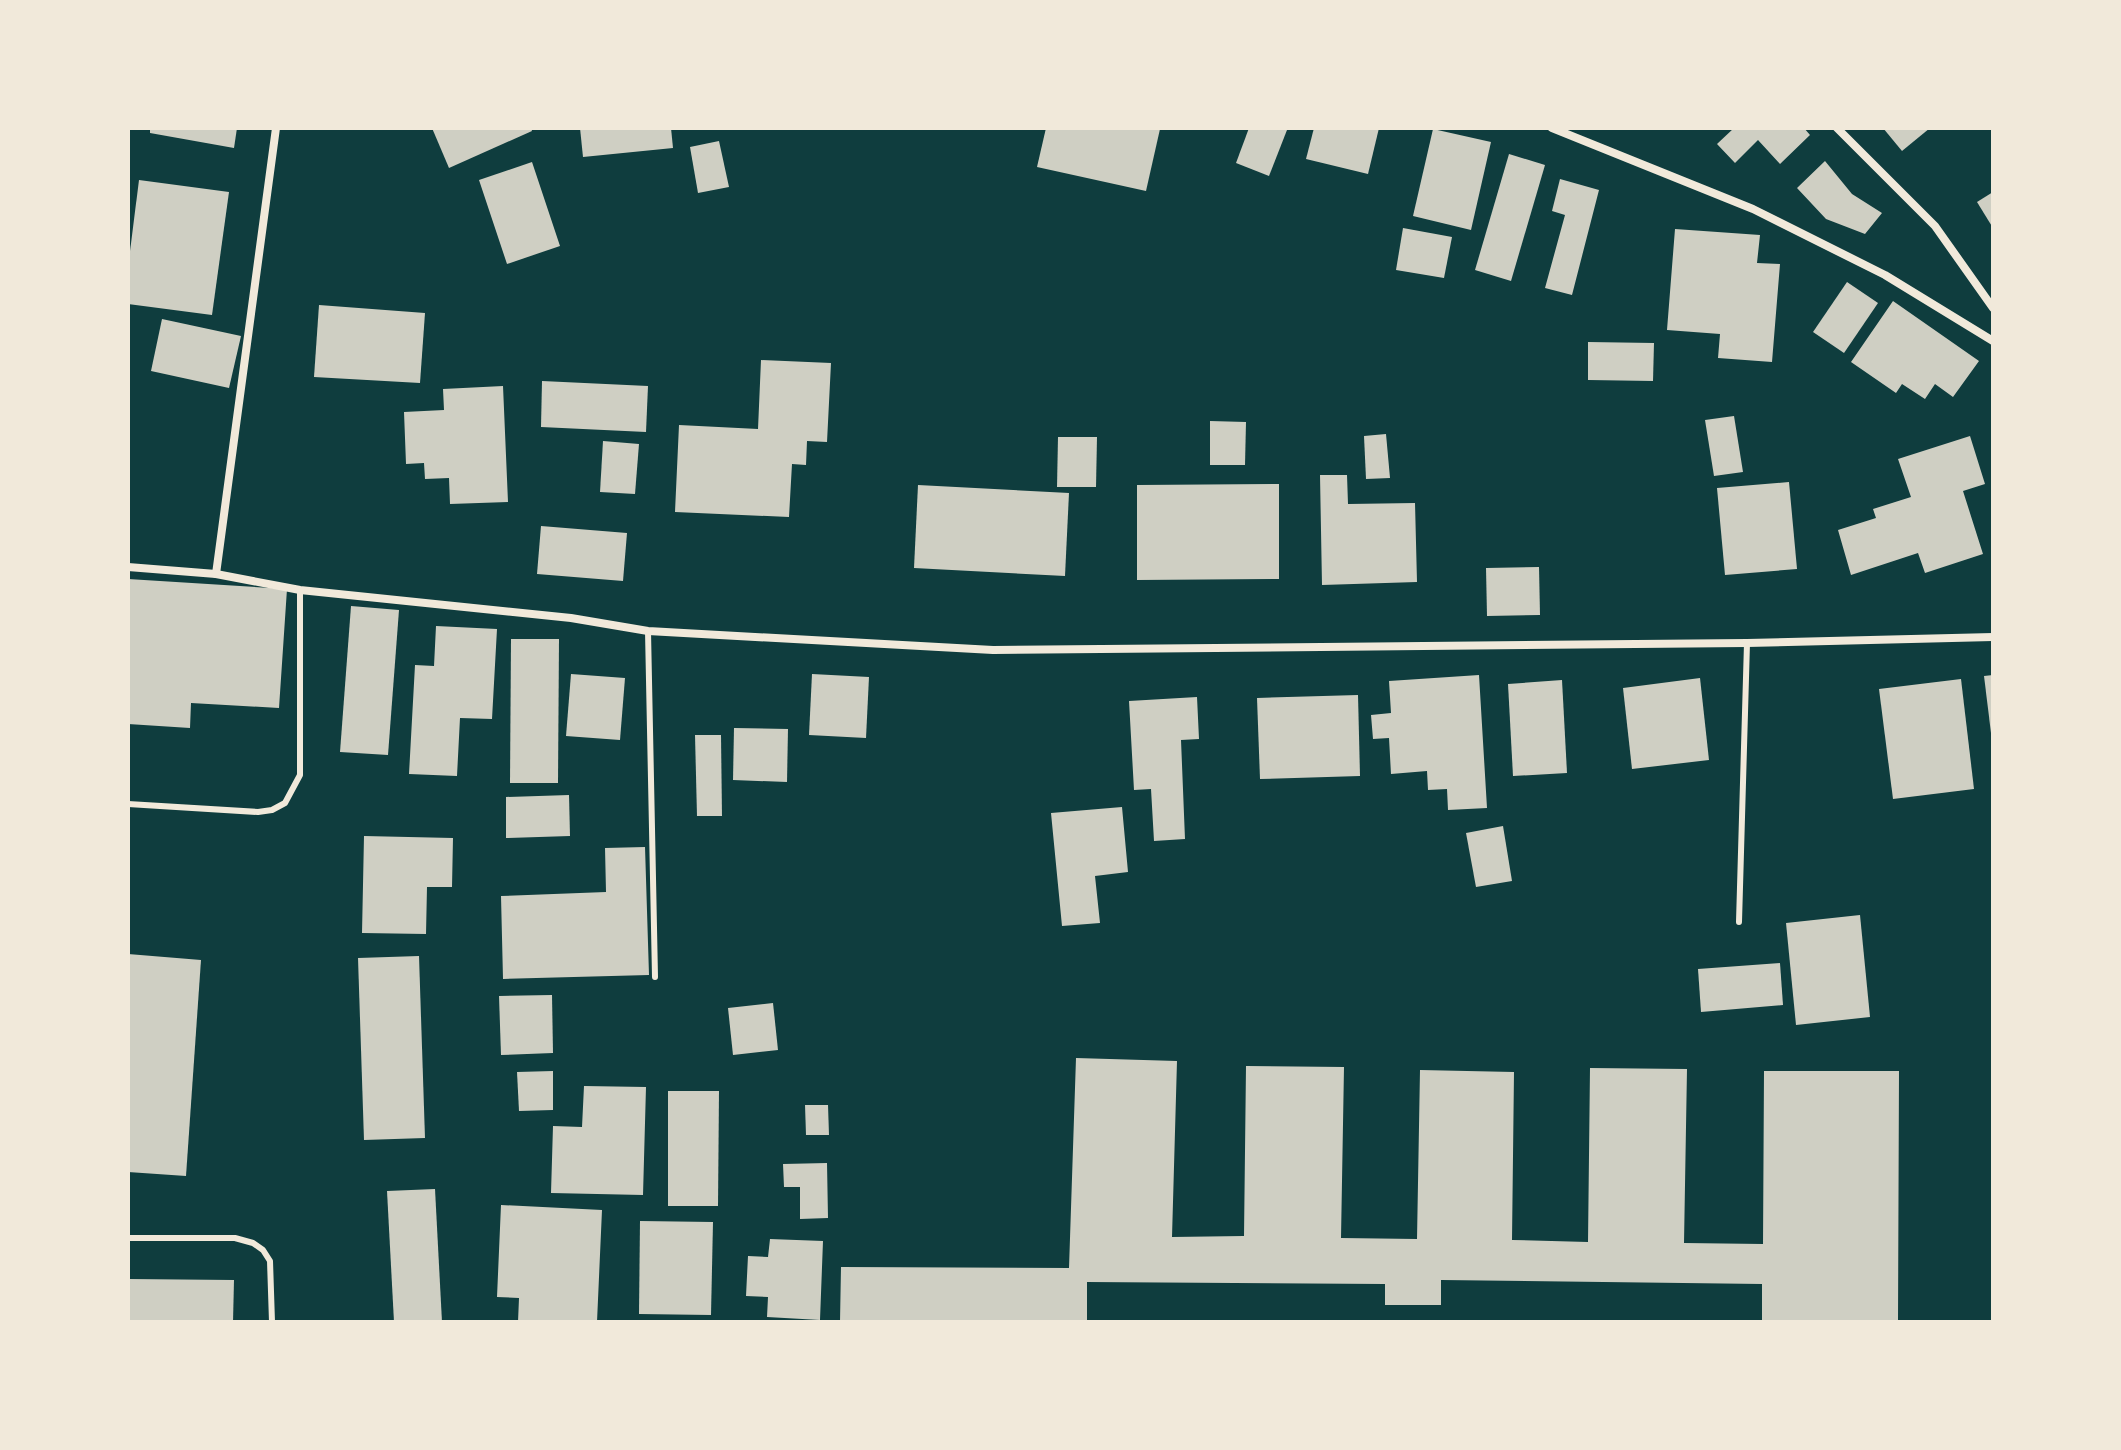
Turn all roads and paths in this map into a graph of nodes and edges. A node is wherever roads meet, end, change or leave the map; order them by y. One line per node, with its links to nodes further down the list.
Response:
1 (276, 128): 7 (street)
2 (1552, 128): 5 (street)
3 (1837, 128): 4 (street)
4 (1993, 308)
5 (1993, 341)
6 (128, 567): 7 (street)
7 (216, 574): 8 (street)
8 (300, 590): 9 (street); 12 (lane)
9 (648, 631): 11 (street); 14 (lane)
10 (1993, 637): 11 (street)
11 (1747, 643): 13 (lane)
12 (128, 804)
13 (1739, 922)
14 (655, 977)
15 (128, 1238): 16 (lane)
16 (272, 1322)

